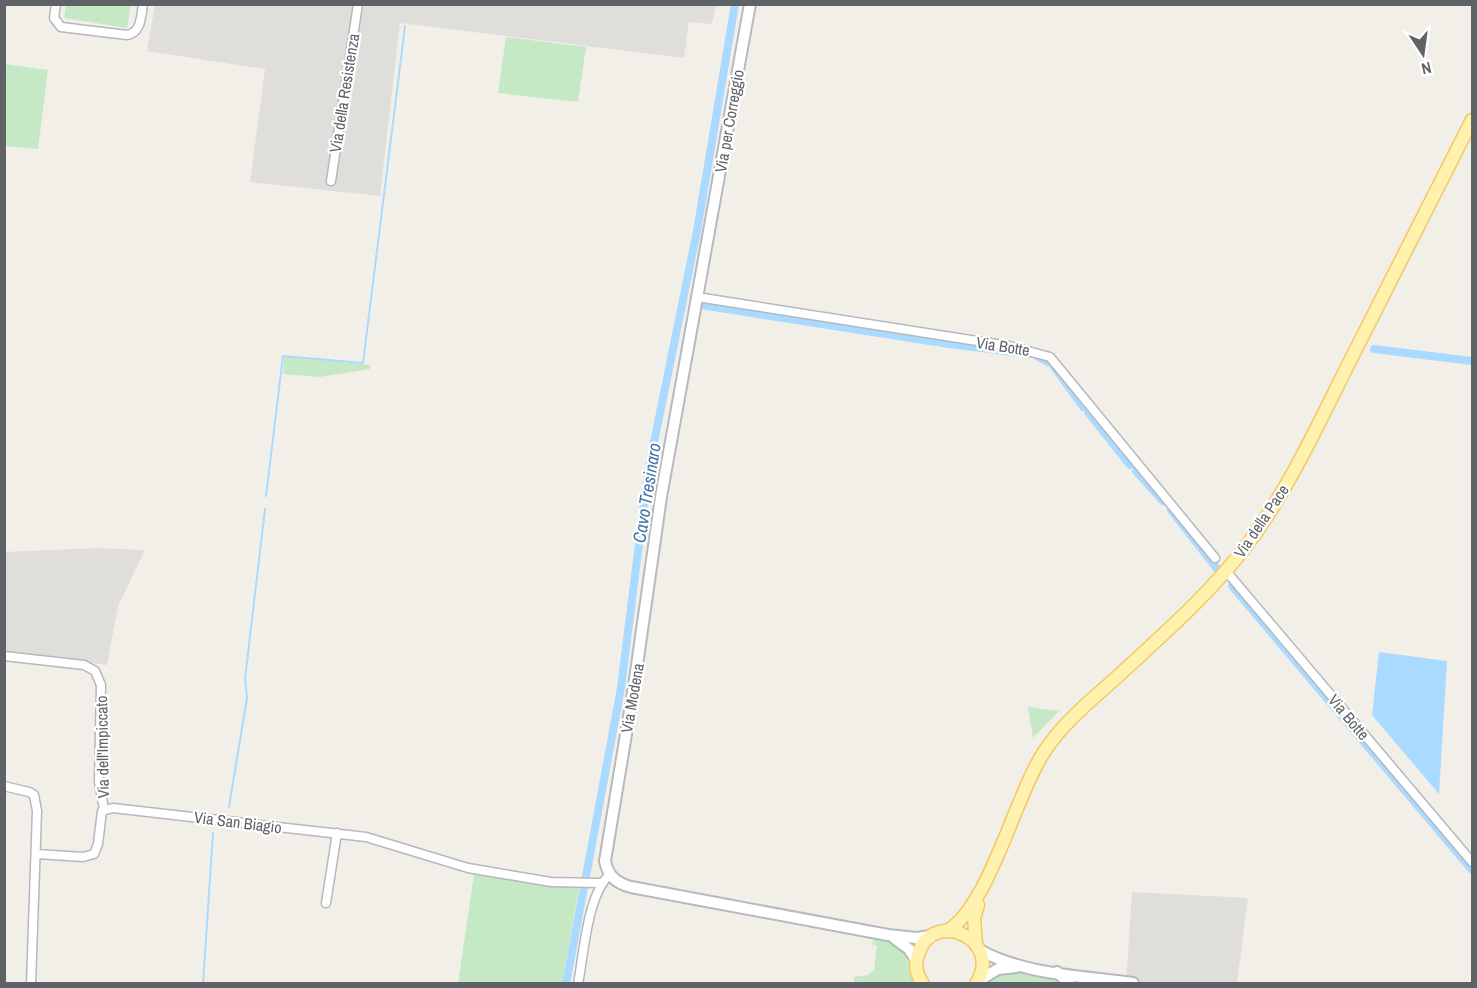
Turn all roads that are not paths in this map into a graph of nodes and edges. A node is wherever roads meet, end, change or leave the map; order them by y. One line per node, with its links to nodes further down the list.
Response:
1 (56, 4): 2 (street)
2 (143, 4)
3 (358, 4): 6 (street, Via della Resistenza)
4 (750, 4): 7 (street, Via per Correggio)
5 (1473, 120): 10 (main road, Via della Pace)
6 (331, 181)
7 (708, 237): 8 (street, Via Modena)
8 (697, 297): 9 (street, Via Botte); 17 (street, Via Modena)
9 (1215, 558)
10 (1226, 570): 16 (street, Via Botte); 18 (main road, Via della Pace)
11 (4, 656): 13 (street, Via dell'Impiccato)
12 (4, 786): 15 (street)
13 (104, 809): 14 (street, Via San Biagio); 15 (street)
14 (337, 833): 19 (street, Via San Biagio); 20 (street)
15 (37, 854): 31 (street)
16 (1473, 862)
17 (609, 875): 19 (street); 22 (street)
18 (987, 875): 21 (main road, Via della Pace); 24 (main road, Via della Pace)
19 (597, 883): 32 (street)
20 (326, 903)
21 (947, 931): 23 (main road, Via della Pace); 24 (main road)
22 (888, 935): 23 (street); 25 (street)
23 (931, 936): 25 (main road)
24 (978, 947): 26 (street); 29 (main road, Via della Pace)
25 (916, 960): 28 (main road)
26 (1031, 967): 27 (street); 29 (street)
27 (1057, 971): 30 (street); 33 (street)
28 (920, 980)
29 (977, 982)
30 (1134, 983): 34 (street)
31 (31, 984)
32 (578, 984)
33 (1070, 984)
34 (1098, 984)

